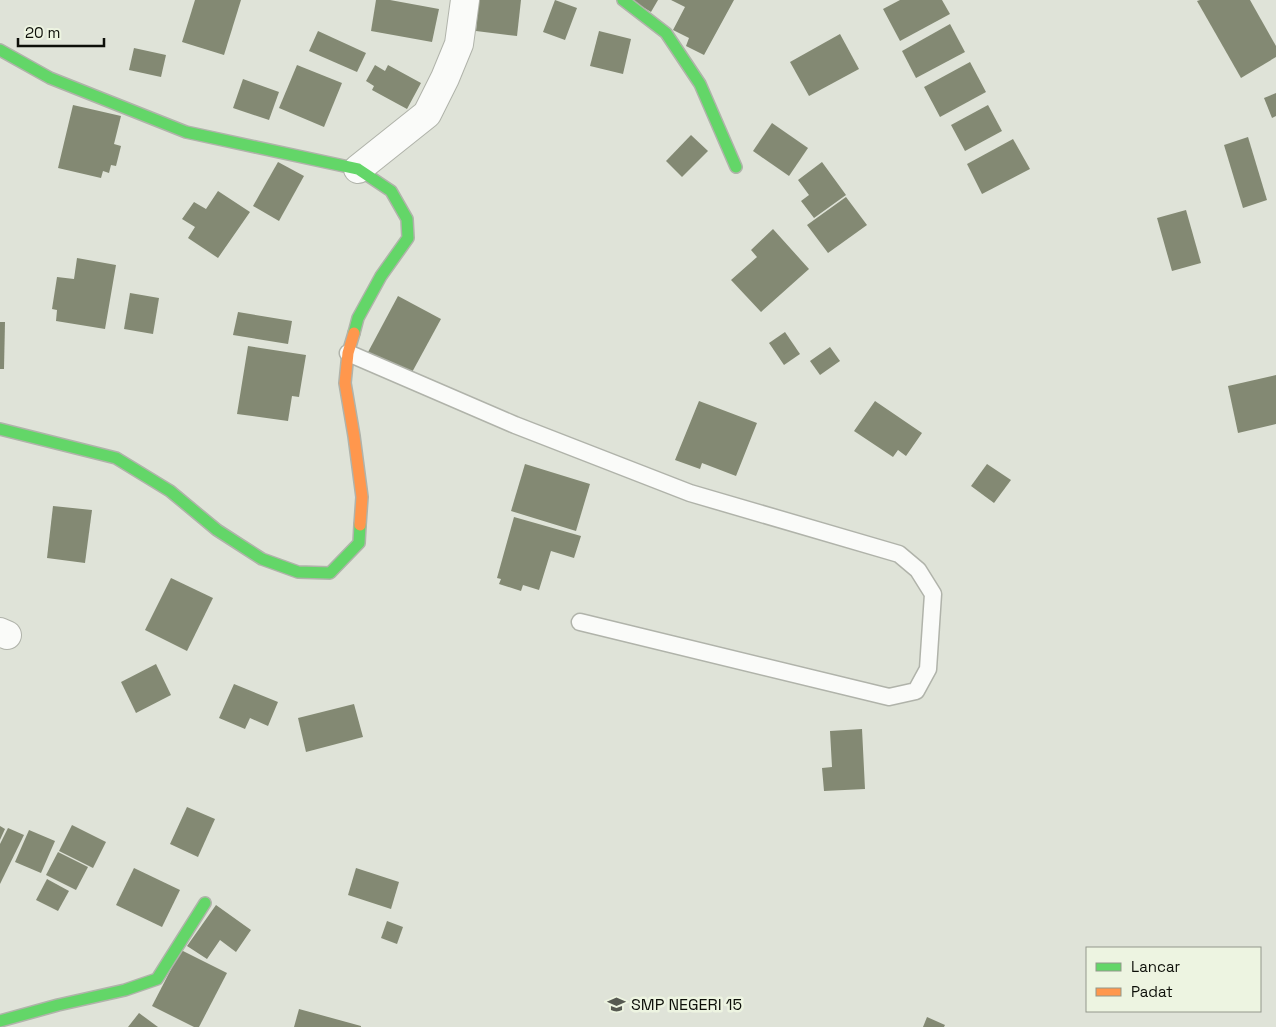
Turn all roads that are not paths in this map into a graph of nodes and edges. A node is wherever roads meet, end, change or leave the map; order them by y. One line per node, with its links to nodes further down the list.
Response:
1 (465, 0): 5 (street)
2 (623, 0): 4 (street)
3 (0, 50): 5 (street)
4 (736, 167)
5 (358, 169): 6 (street)
6 (348, 353): 7 (street); 8 (lane)
7 (0, 429)
8 (580, 622)
9 (205, 903): 10 (street)
10 (0, 1021)

